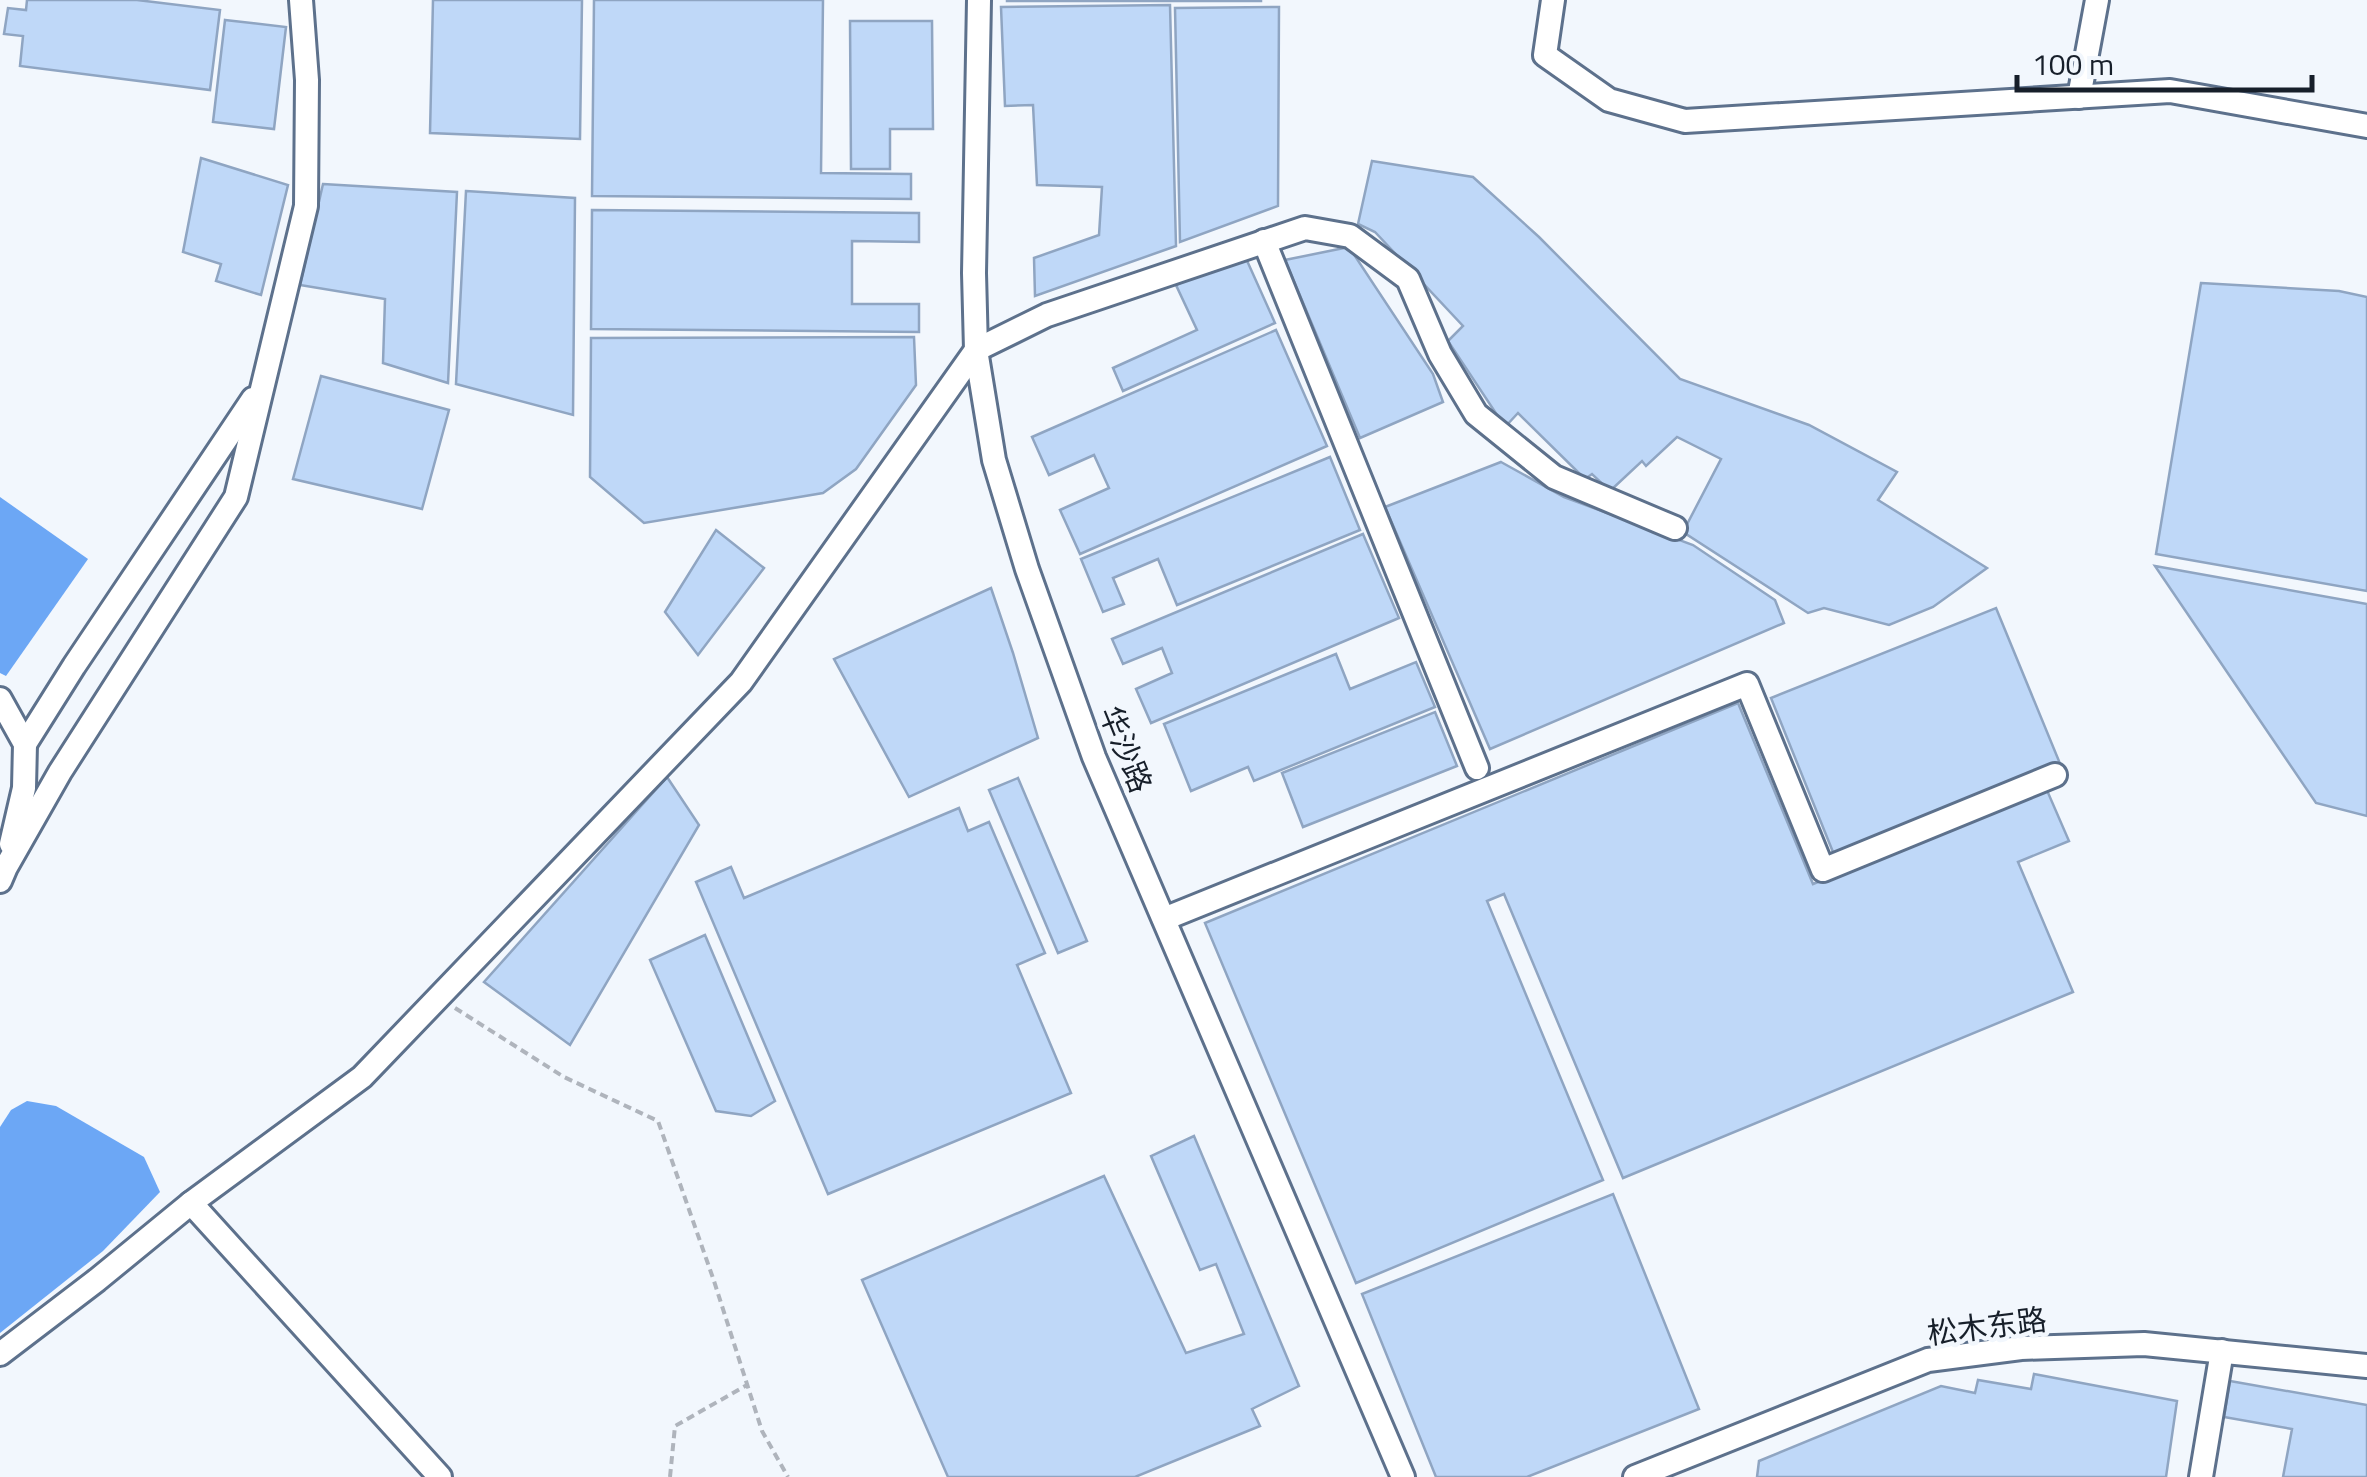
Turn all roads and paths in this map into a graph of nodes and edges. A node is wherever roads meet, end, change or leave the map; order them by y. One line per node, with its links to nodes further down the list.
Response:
1 (301, 0): 9 (street)
2 (979, 0): 8 (street, 华沙路)
3 (1553, 0): 5 (street)
4 (2097, 0): 5 (street)
5 (2079, 97): 6 (street)
6 (2367, 126)
7 (1264, 242): 8 (street); 10 (street); 13 (street)
8 (976, 350): 16 (street, 华沙路); 17 (street)
9 (263, 384): 12 (street); 15 (street)
10 (1675, 528)
11 (0, 698): 12 (street)
12 (25, 744): 15 (street)
13 (1477, 768)
14 (2055, 775): 16 (street)
15 (3, 874)
16 (1164, 919): 26 (street, 华沙路)
17 (438, 998): 18 (street); 22 (path)
18 (192, 1203): 20 (street); 23 (street)
19 (2222, 1351): 21 (street, 松木东路); 27 (street, 松木东路); 28 (street)
20 (0, 1354)
21 (2367, 1366)
22 (747, 1384): 24 (path); 25 (path)
23 (440, 1477)
24 (670, 1477)
25 (788, 1477)
26 (1404, 1477)
27 (1635, 1477)
28 (2201, 1477)

